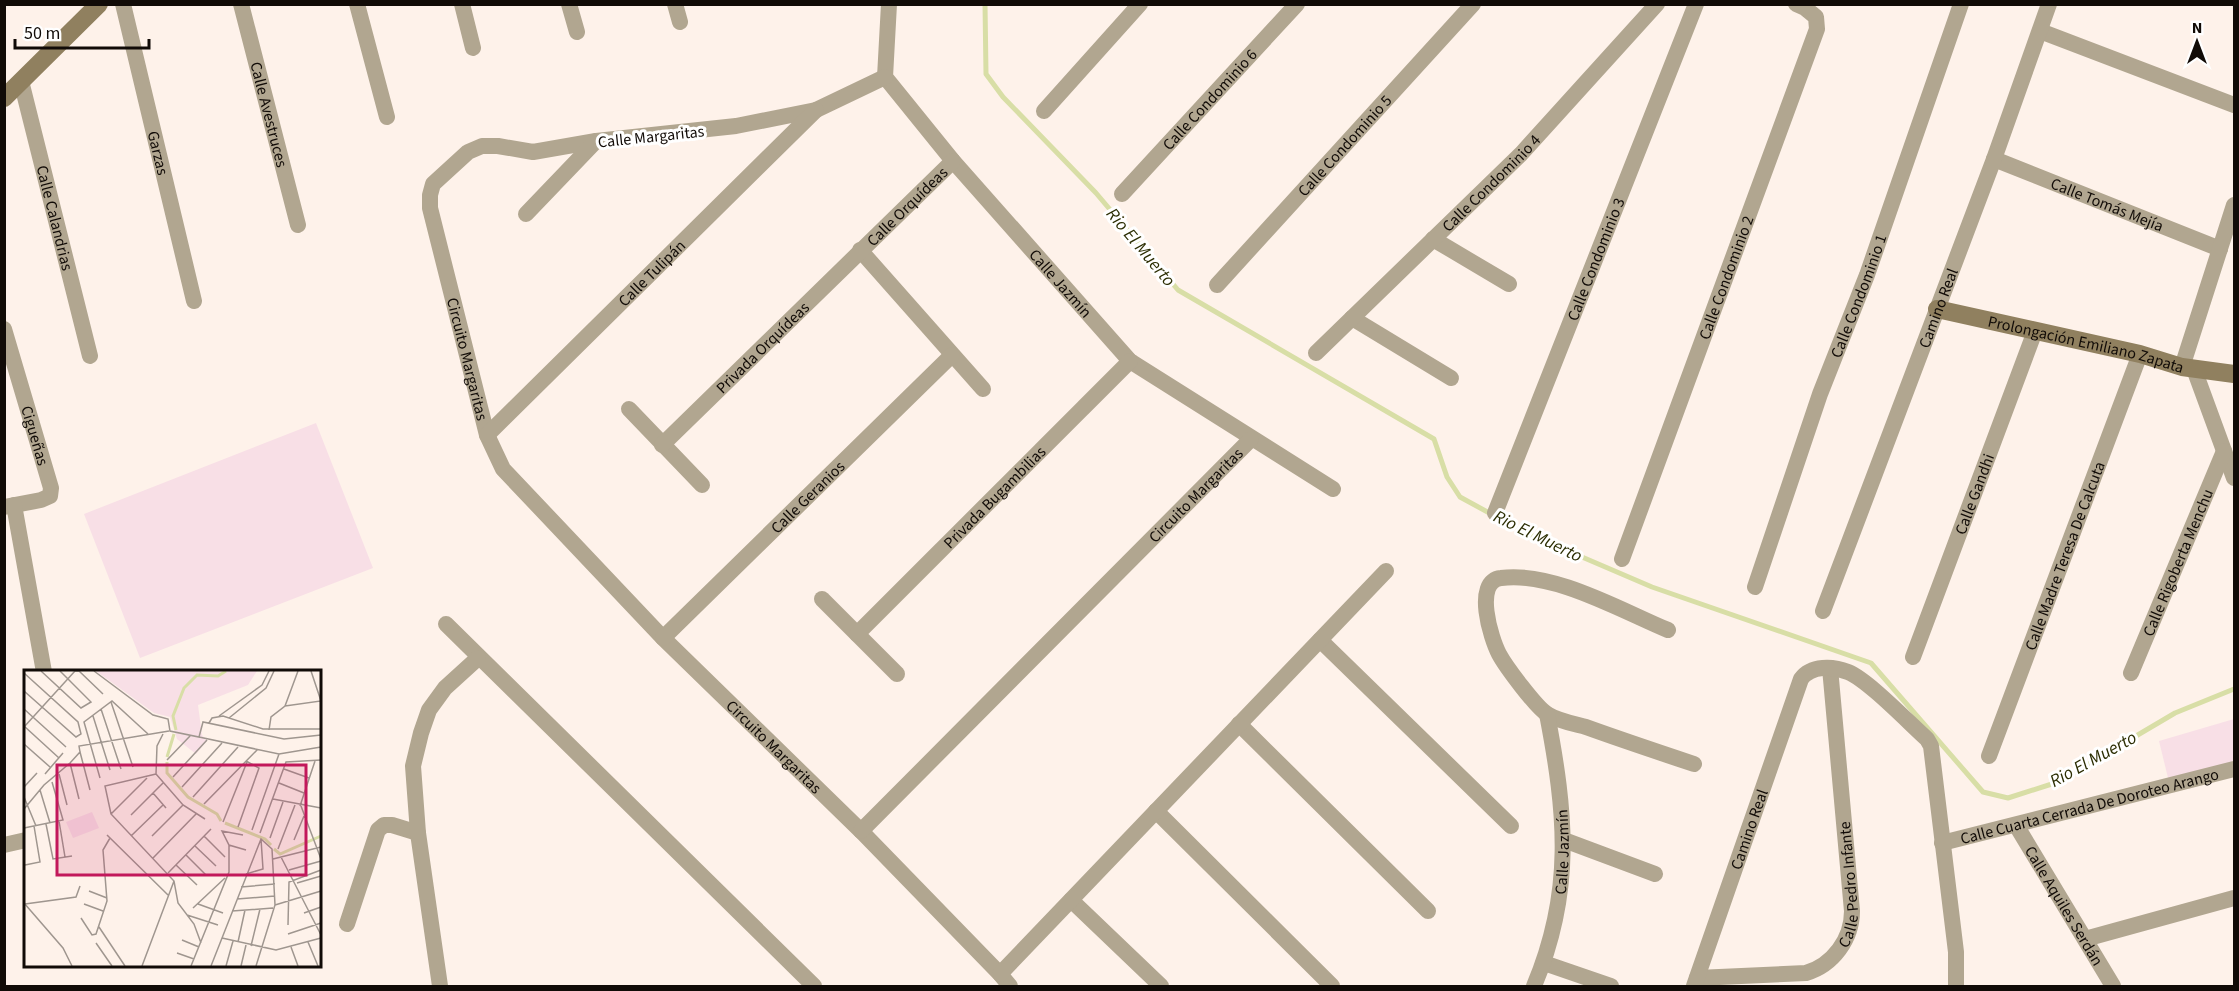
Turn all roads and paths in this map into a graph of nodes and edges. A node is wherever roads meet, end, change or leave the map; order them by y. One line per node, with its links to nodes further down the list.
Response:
1 (99, 4): 22 (street)
2 (123, 4): 42 (street, Garzas)
3 (241, 4): 35 (street, Calle Avestruces)
4 (357, 4): 27 (street)
5 (462, 4): 20 (street)
6 (569, 4): 19 (street)
7 (675, 4): 17 (street)
8 (889, 4): 21 (street)
9 (1140, 4): 26 (street)
10 (1297, 4): 31 (street, Calle Condominio 6)
11 (1473, 4): 41 (street, Calle Condominio 5)
12 (1657, 4): 37 (street, Calle Condominio 4)
13 (1695, 4): 65 (street, Calle Condominio 3)
14 (1796, 4): 66 (street, Calle Condominio 2)
15 (1961, 4): 68 (street, Calle Condominio 1)
16 (2049, 4): 18 (street, Camino Real)
17 (680, 22)
18 (2040, 31): 24 (street); 29 (street, Camino Real)
19 (577, 32)
20 (473, 48)
21 (885, 77): 25 (street, Calle Margaritas); 30 (street, Calle Jazmín)
22 (21, 81): 23 (street); 50 (street, Calle Calandrias)
23 (4, 98)
24 (2235, 105)
25 (816, 110): 28 (street, Calle Margaritas); 57 (street, Calle Tulipán)
26 (1044, 111)
27 (387, 117)
28 (596, 141): 32 (street, Calle Margaritas); 34 (street)
29 (1994, 159): 38 (street, Calle Tomás Mejía); 43 (street, Camino Real)
30 (953, 161): 39 (street, Calle Orquídeas); 51 (street, Calle Jazmín)
31 (1122, 194)
32 (430, 195): 57 (street, Circuito Margaritas)
33 (2235, 205): 36 (street)
34 (526, 214)
35 (298, 225)
36 (2231, 231): 38 (street)
37 (1434, 239): 40 (street); 44 (street, Calle Condominio 4)
38 (2220, 249): 52 (street)
39 (861, 250): 49 (street); 59 (street, Privada Orquídeas)
40 (1509, 284)
41 (1217, 285)
42 (194, 301)
43 (1937, 309): 46 (street, Prolongación Emiliano Zapata); 70 (street, Camino Real)
44 (1352, 318): 47 (street, Calle Condominio 4); 54 (street)
45 (4, 329): 64 (street, Cigueñas)
46 (2035, 331): 48 (street, Prolongación Emiliano Zapata); 76 (street, Calle Gandhi)
47 (1316, 353)
48 (2140, 354): 52 (street, Prolongación Emiliano Zapata); 84 (street, Calle Madre Teresa De Calcuta)
49 (952, 355): 55 (street); 74 (street, Calle Geranios)
50 (90, 356)
51 (1130, 361): 58 (street, Calle Jazmín); 73 (street, Privada Bugambilias)
52 (2188, 368): 53 (street, Prolongación Emiliano Zapata); 60 (street)
53 (2235, 374)
54 (1451, 378)
55 (983, 389)
56 (629, 409): 59 (street)
57 (488, 435): 74 (street, Circuito Margaritas)
58 (1251, 439): 63 (street, Calle Jazmín); 90 (street, Circuito Margaritas)
59 (663, 445): 62 (street)
60 (2224, 451): 61 (street); 80 (street, Calle Rigoberta Menchu)
61 (2235, 478)
62 (702, 485)
63 (1333, 489)
64 (9, 506): 79 (street)
65 (1495, 513)
66 (1622, 559)
67 (1386, 571): 75 (street)
68 (1755, 588)
69 (822, 599): 73 (street)
70 (1823, 610)
71 (446, 624): 77 (street)
72 (1668, 630): 82 (street)
73 (857, 634): 81 (street)
74 (663, 638): 90 (street, Circuito Margaritas)
75 (1320, 640): 83 (street); 89 (street)
76 (1913, 657)
77 (478, 658): 91 (street); 106 (street)
78 (1830, 668): 94 (street); 104 (street, Camino Real); 104 (street, Calle Pedro Infante)
79 (44, 670)
80 (2131, 673)
81 (897, 674)
82 (1548, 714): 85 (street); 93 (street, Calle Jazmín)
83 (1239, 724): 87 (street); 99 (street)
84 (1989, 756)
85 (1694, 764)
86 (2235, 769): 88 (street, Calle Cuarta Cerrada De Doroteo Arango)
87 (1156, 811): 98 (street); 108 (street)
88 (2016, 825): 94 (street, Calle Cuarta Cerrada De Doroteo Arango); 101 (street, Calle Aquiles Serdán)
89 (1511, 826)
90 (861, 831): 103 (street)
91 (418, 833): 100 (street); 105 (street)
92 (24, 840): 95 (street)
93 (1564, 840): 96 (street); 102 (street, Calle Jazmín)
94 (1942, 843): 111 (street)
95 (4, 845)
96 (1655, 874)
97 (2235, 898): 101 (street)
98 (1071, 900): 103 (street); 107 (street)
99 (1428, 911)
100 (347, 924)
101 (2085, 939): 112 (street, Calle Aquiles Serdán)
102 (1544, 963): 109 (street, Calle Jazmín); 110 (street)
103 (1005, 980)
104 (1696, 982)
105 (440, 987)
106 (814, 987)
107 (1161, 987)
108 (1332, 987)
109 (1534, 987)
110 (1611, 987)
111 (1956, 987)
112 (2113, 987)

